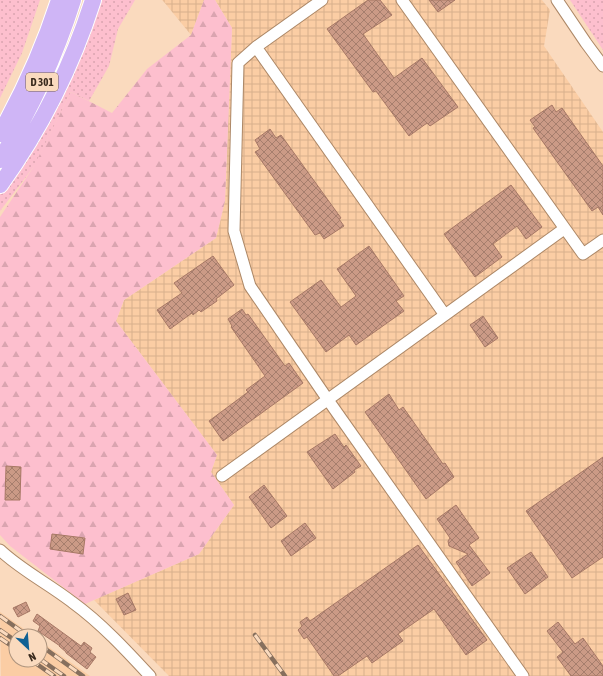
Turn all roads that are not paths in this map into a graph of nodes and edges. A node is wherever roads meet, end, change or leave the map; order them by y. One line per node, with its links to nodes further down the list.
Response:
1 (59, 0): 10 (highway, D 301)
2 (73, 0): 11 (highway, D 301)
3 (82, 0): 12 (highway)
4 (93, 0): 13 (highway)
5 (322, 0): 8 (street)
6 (402, 0): 14 (street)
7 (557, 0): 9 (street)
8 (256, 47): 16 (street); 17 (street)
9 (603, 66)
10 (0, 134)
11 (0, 160)
12 (0, 172)
13 (0, 185)
14 (564, 229): 15 (street); 16 (street)
15 (603, 240)
16 (446, 315): 17 (street)
17 (328, 400): 18 (street); 21 (street)
18 (222, 476)
19 (0, 551): 20 (street)
20 (150, 676)
21 (523, 676)

